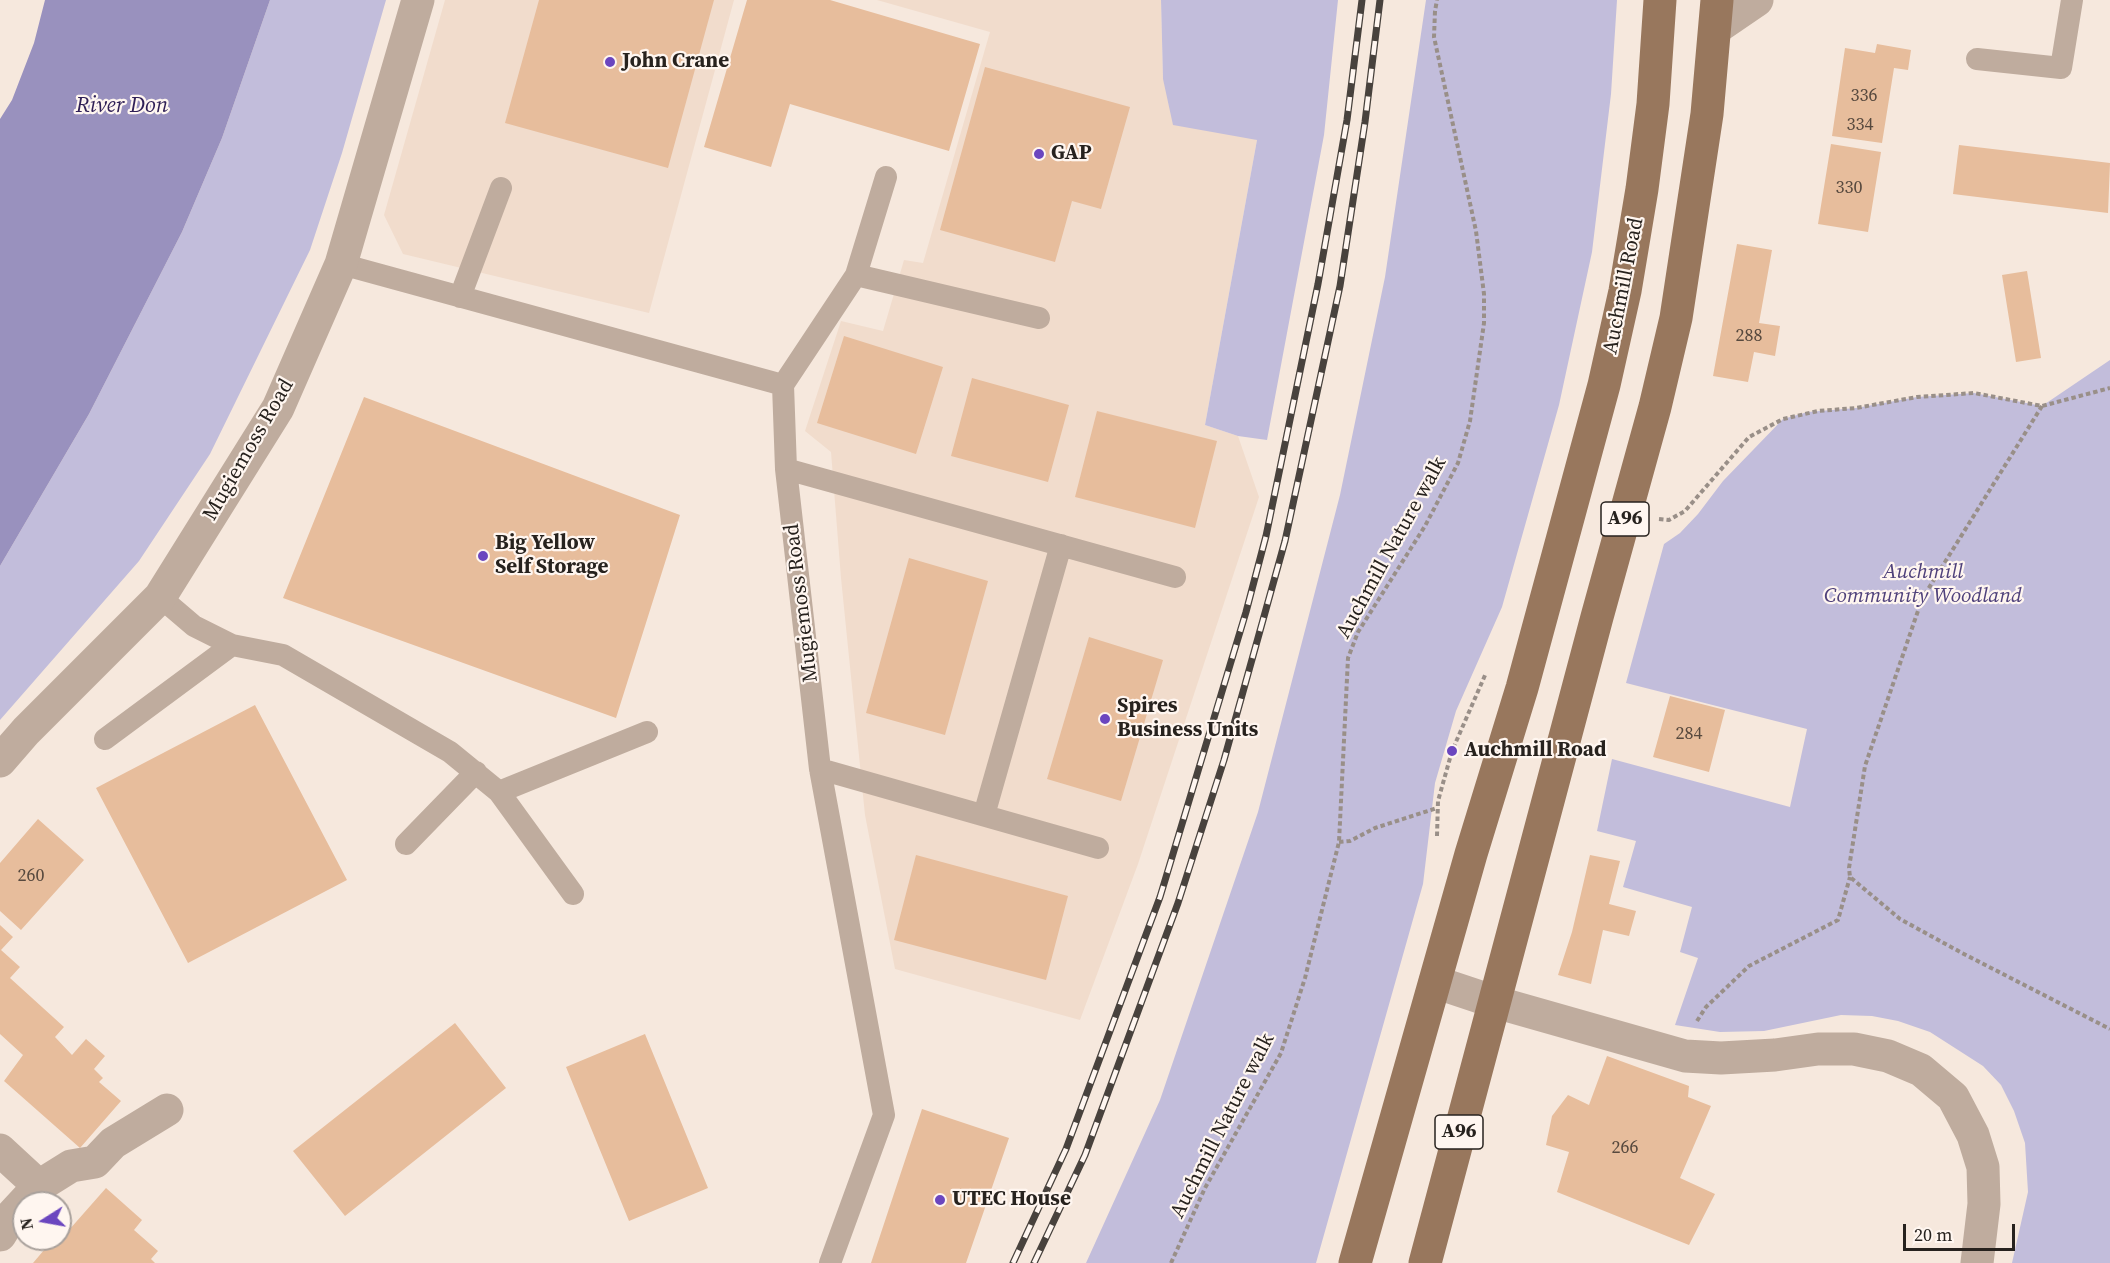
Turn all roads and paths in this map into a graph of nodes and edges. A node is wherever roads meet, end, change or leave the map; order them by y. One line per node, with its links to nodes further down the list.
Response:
1 (418, 0): 10 (street, Mugiemoss Road)
2 (1437, 0): 31 (path, Auchmill Nature walk)
3 (1660, 0): 36 (main road, Auchmill Road / A96)
4 (1757, 0): 6 (street)
5 (2072, 0): 7 (lane)
6 (1717, 14): 18 (main road, A96)
7 (1977, 59)
8 (886, 177): 11 (lane)
9 (501, 188): 12 (lane)
10 (341, 264): 12 (lane); 21 (street, Mugiemoss Road)
11 (856, 275): 13 (lane); 14 (lane)
12 (460, 297): 14 (lane)
13 (1039, 318)
14 (783, 385): 17 (lane, Mugiemoss Road)
15 (2110, 388): 16 (path)
16 (2042, 406): 18 (path); 34 (path)
17 (786, 469): 19 (lane); 26 (lane, Mugiemoss Road)
18 (1626, 513): 37 (main road, A96)
19 (1060, 545): 20 (lane); 30 (lane)
20 (1175, 577)
21 (160, 597): 22 (lane); 25 (street, Mugiemoss Road)
22 (232, 645): 24 (lane); 27 (lane)
23 (647, 732): 28 (lane)
24 (105, 739)
25 (0, 761)
26 (820, 769): 30 (lane); 44 (lane, Mugiemoss Road)
27 (476, 772): 28 (lane); 32 (lane)
28 (499, 792): 35 (lane)
29 (1437, 808): 31 (path)
30 (984, 815): 33 (lane)
31 (1338, 842): 45 (path, Auchmill Nature walk)
32 (406, 844)
33 (1098, 848)
34 (1850, 877): 38 (path); 39 (path)
35 (573, 894)
36 (1435, 982): 37 (street); 46 (main road, Auchmill Road / A96)
37 (1494, 1002): 39 (street); 47 (main road, A96)
38 (2110, 1029)
39 (1677, 1054): 48 (street)
40 (167, 1110): 42 (street)
41 (0, 1150): 42 (street)
42 (39, 1186): 43 (street)
43 (4, 1218)
44 (830, 1263)
45 (1171, 1263)
46 (1355, 1263)
47 (1425, 1263)
48 (1977, 1263)

